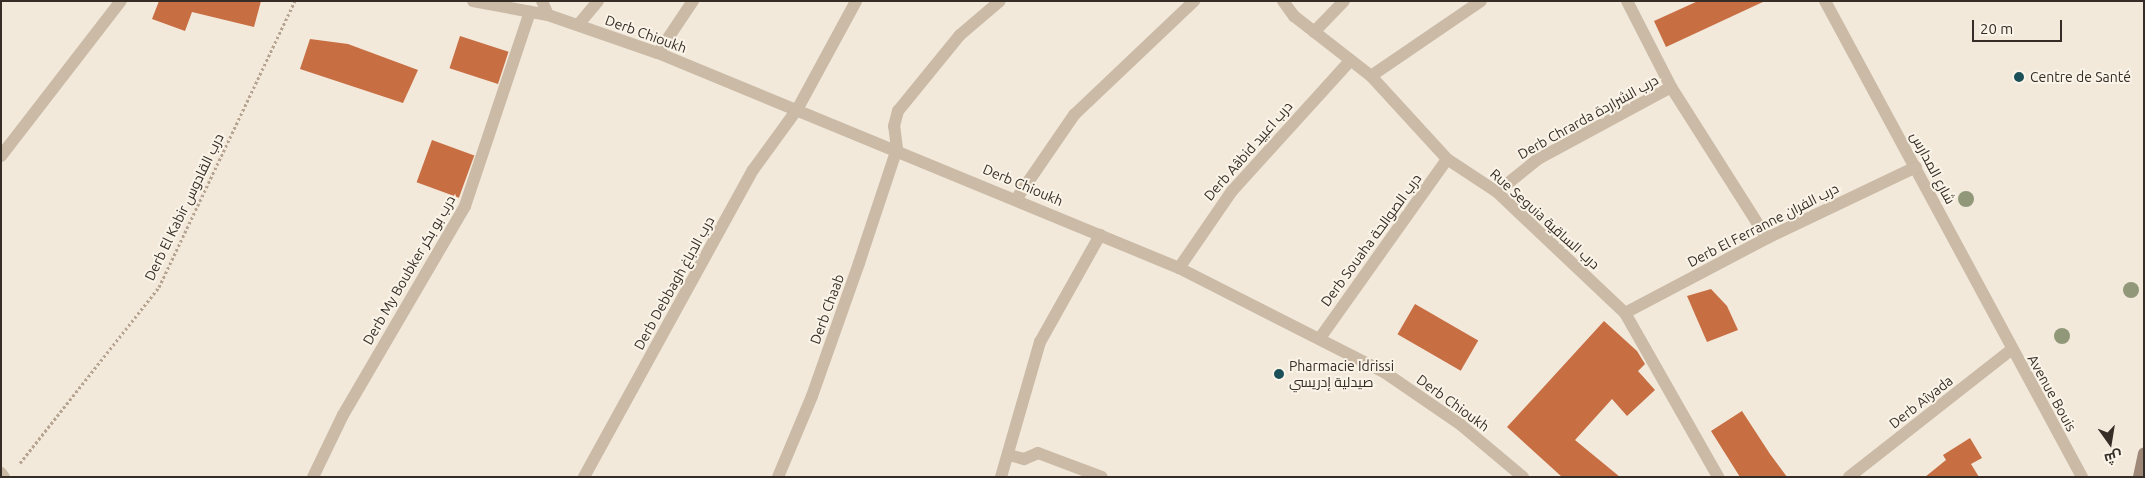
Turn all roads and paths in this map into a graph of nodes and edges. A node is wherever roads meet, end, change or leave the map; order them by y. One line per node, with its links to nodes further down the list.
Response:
1 (121, 1): 25 (street)
2 (295, 1): 38 (path, Derb El Kabir درب القادوس)
3 (473, 1): 15 (street, Derb Chioukh)
4 (542, 1): 16 (street)
5 (598, 1): 17 (street)
6 (693, 1): 19 (street)
7 (856, 1): 23 (street, Derb Debbagh درب الدباغ)
8 (1000, 1): 24 (street)
9 (1194, 1): 29 (street)
10 (1283, 1): 18 (street, Rue Seguia درب الساقية)
11 (1344, 1): 18 (street)
12 (1481, 1): 21 (street)
13 (1627, 1): 22 (street)
14 (1825, 1): 27 (street, شارع المدارس)
15 (530, 12): 16 (street, Derb Chioukh); 39 (street, Derb My Boubker درب بو بكر)
16 (548, 15): 17 (street, Derb Chioukh)
17 (578, 25): 19 (street, Derb Chioukh)
18 (1314, 32): 20 (street, Rue Seguia درب الساقية)
19 (658, 53): 23 (street, Derb Chioukh)
20 (1350, 61): 21 (street, Rue Seguia درب الساقية); 32 (street, Derb Aâbid درب اعبيد)
21 (1371, 76): 26 (street, Rue Seguia درب الساقية)
22 (1672, 87): 28 (street, Derb Chrarda درب الشراردة); 31 (street)
23 (798, 108): 24 (street, Derb Chioukh); 40 (street, Derb Debbagh درب الدباغ)
24 (896, 149): 29 (street, Derb Chioukh); 41 (street, Derb Chaab)
25 (1, 156)
26 (1447, 159): 28 (street, Rue Seguia درب الساقية); 34 (street, Derb Souaha درب الصوالحة)
27 (1916, 167): 31 (street, Derb El Ferranne درب الفران); 35 (street, شارع المدارس)
28 (1497, 192): 33 (street, Rue Seguia درب الساقية)
29 (1017, 198): 30 (street, Derb Chioukh)
30 (1100, 235): 32 (street, Derb Chioukh); 37 (street)
31 (1767, 238): 33 (street, Derb El Ferranne درب الفران)
32 (1179, 268): 34 (street, Derb Chioukh)
33 (1625, 313): 45 (street, Rue Seguia درب الساقية)
34 (1320, 338): 44 (street, Derb Chioukh)
35 (2011, 350): 46 (street, Derb Aîyada); 47 (street, Avenue Bouis)
36 (2144, 454): 48 (main road)
37 (1009, 455): 42 (street); 43 (street)
38 (6, 474)
39 (314, 477)
40 (584, 477)
41 (778, 477)
42 (1001, 477)
43 (1102, 477)
44 (1523, 477)
45 (1718, 477)
46 (1849, 477)
47 (2082, 477)
48 (2139, 477)

